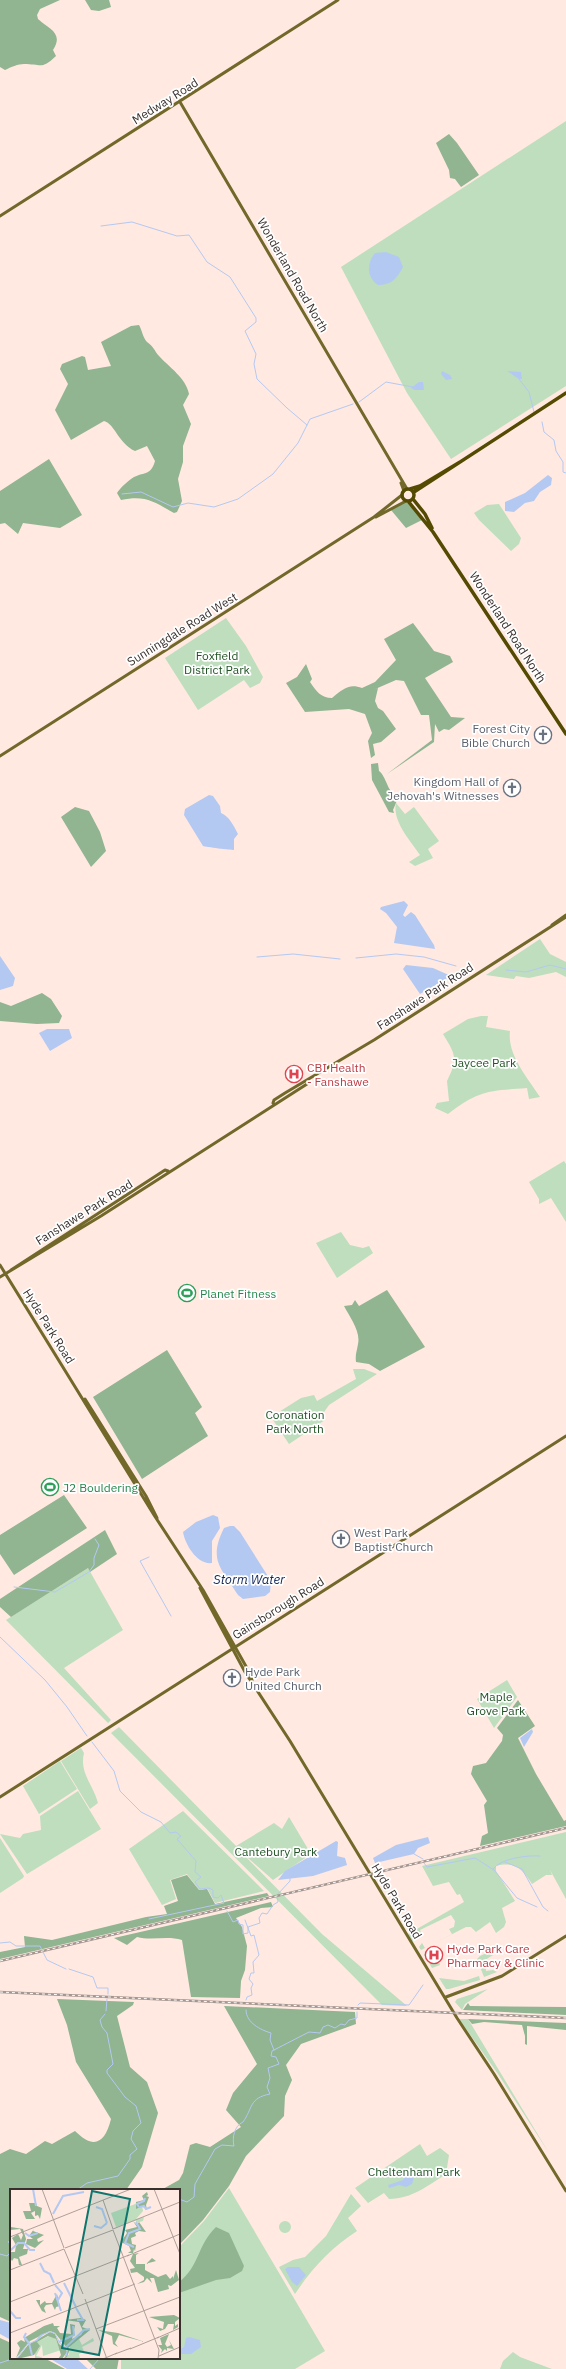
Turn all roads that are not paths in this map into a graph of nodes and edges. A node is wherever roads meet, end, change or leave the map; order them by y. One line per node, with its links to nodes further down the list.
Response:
1 (338, 0): 2 (main road, Medway Road)
2 (180, 102): 3 (main road, Medway Road); 6 (main road, Wonderland Road North)
3 (0, 216)
4 (566, 393): 5 (main road)
5 (461, 461): 6 (main road); 7 (main road)
6 (407, 490): 7 (main road); 8 (main road)
7 (414, 492): 9 (main road)
8 (402, 495): 10 (main road, Wonderland Road North); 11 (main road, Sunningdale Road West)
9 (413, 499): 10 (main road); 12 (main road, Wonderland Road North)
10 (407, 501): 11 (main road, Sunningdale Road West); 12 (main road, Wonderland Road North)
11 (374, 517): 14 (main road, Sunningdale Road West)
12 (433, 532): 13 (main road, Wonderland Road North)
13 (566, 734)
14 (0, 756)
15 (566, 916): 17 (main road, Fanshawe Park Road)
16 (0, 1265): 17 (main road, Hyde Park Road)
17 (6, 1273): 18 (main road, Fanshawe Park Road); 20 (main road, Hyde Park Road)
18 (0, 1277)
19 (566, 1436): 20 (main road, Gainsborough Road)
20 (233, 1647): 21 (main road, Gainsborough Road); 23 (main road, Hyde Park Road)
21 (0, 1797)
22 (566, 1936): 23 (main road)
23 (446, 1997): 24 (main road, Hyde Park Road)
24 (566, 2191)

